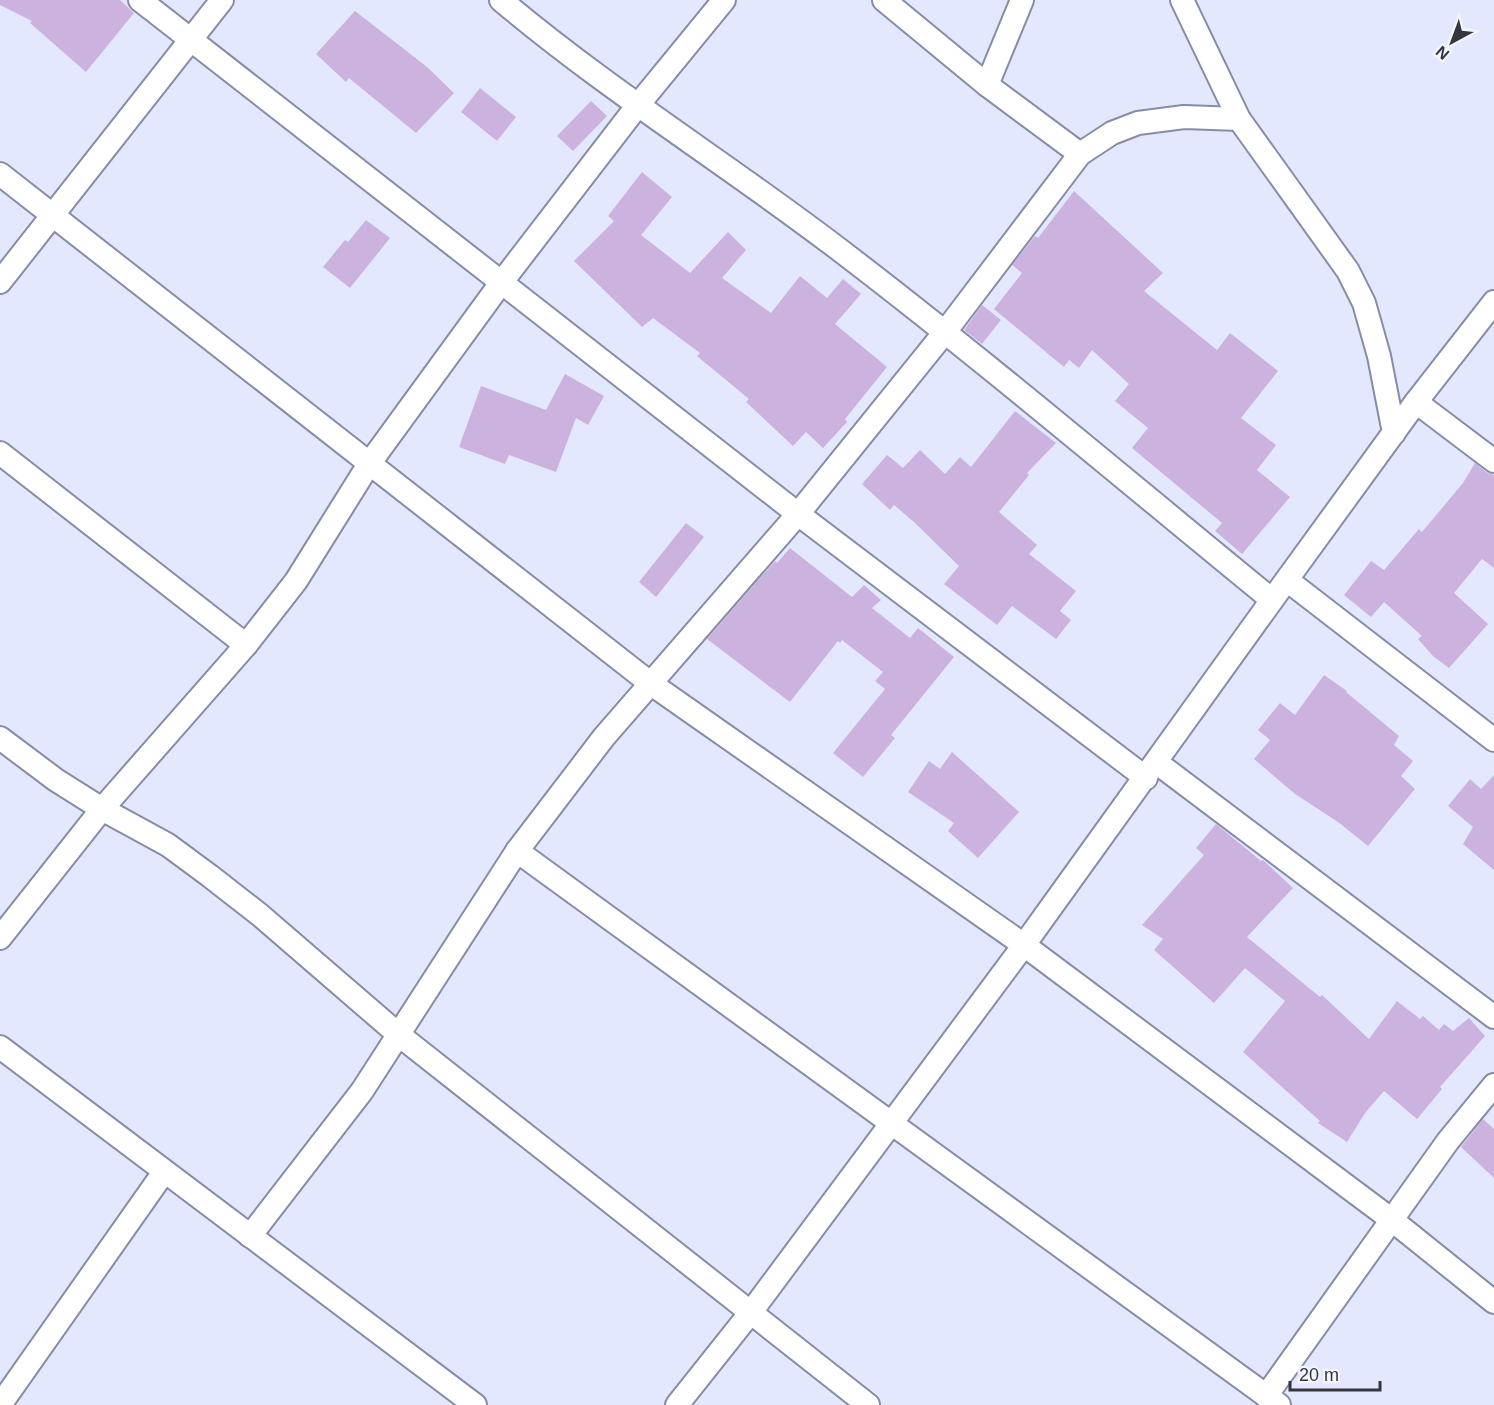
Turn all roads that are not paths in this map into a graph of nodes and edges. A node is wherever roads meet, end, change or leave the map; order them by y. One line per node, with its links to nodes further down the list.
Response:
1 (140, 0): 8 (street)
2 (222, 0): 8 (street)
3 (501, 0): 10 (street)
4 (724, 0): 10 (street)
5 (884, 0): 9 (street)
6 (1022, 0): 9 (street)
7 (1182, 0): 11 (street)
8 (191, 39): 14 (street); 16 (street)
9 (987, 84): 12 (street)
10 (638, 105): 16 (street); 18 (street)
11 (1239, 118): 12 (street); 20 (street)
12 (1080, 154): 18 (street)
13 (0, 174): 14 (street)
14 (51, 215): 15 (street); 23 (street)
15 (0, 282)
16 (501, 284): 23 (street); 24 (street)
17 (1494, 302): 19 (street)
18 (945, 332): 24 (street); 26 (street)
19 (1416, 402): 20 (street); 22 (street)
20 (1394, 433): 25 (street)
21 (0, 453): 27 (street)
22 (1494, 461)
23 (369, 464): 27 (street); 28 (street)
24 (798, 514): 28 (street); 31 (street)
25 (1287, 580): 26 (street); 30 (street)
26 (1272, 600): 31 (street)
27 (246, 645): 32 (street)
28 (650, 682): 33 (street); 35 (street)
29 (0, 738): 32 (street)
30 (1494, 740)
31 (1151, 770): 35 (street); 36 (street)
32 (102, 809): 34 (street); 37 (street)
33 (517, 851): 37 (street); 40 (street)
34 (0, 938)
35 (1024, 945): 40 (street); 42 (street)
36 (1494, 1017)
37 (399, 1035): 43 (street); 45 (street)
38 (0, 1047): 41 (street)
39 (1494, 1085): 42 (street)
40 (890, 1124): 45 (street); 46 (street)
41 (164, 1172): 43 (street); 47 (street)
42 (1392, 1220): 44 (street); 46 (street)
43 (250, 1236): 48 (street)
44 (1494, 1302)
45 (751, 1312): 49 (street); 50 (street)
46 (1272, 1400)
47 (0, 1405)
48 (475, 1405)
49 (677, 1405)
50 (868, 1405)

